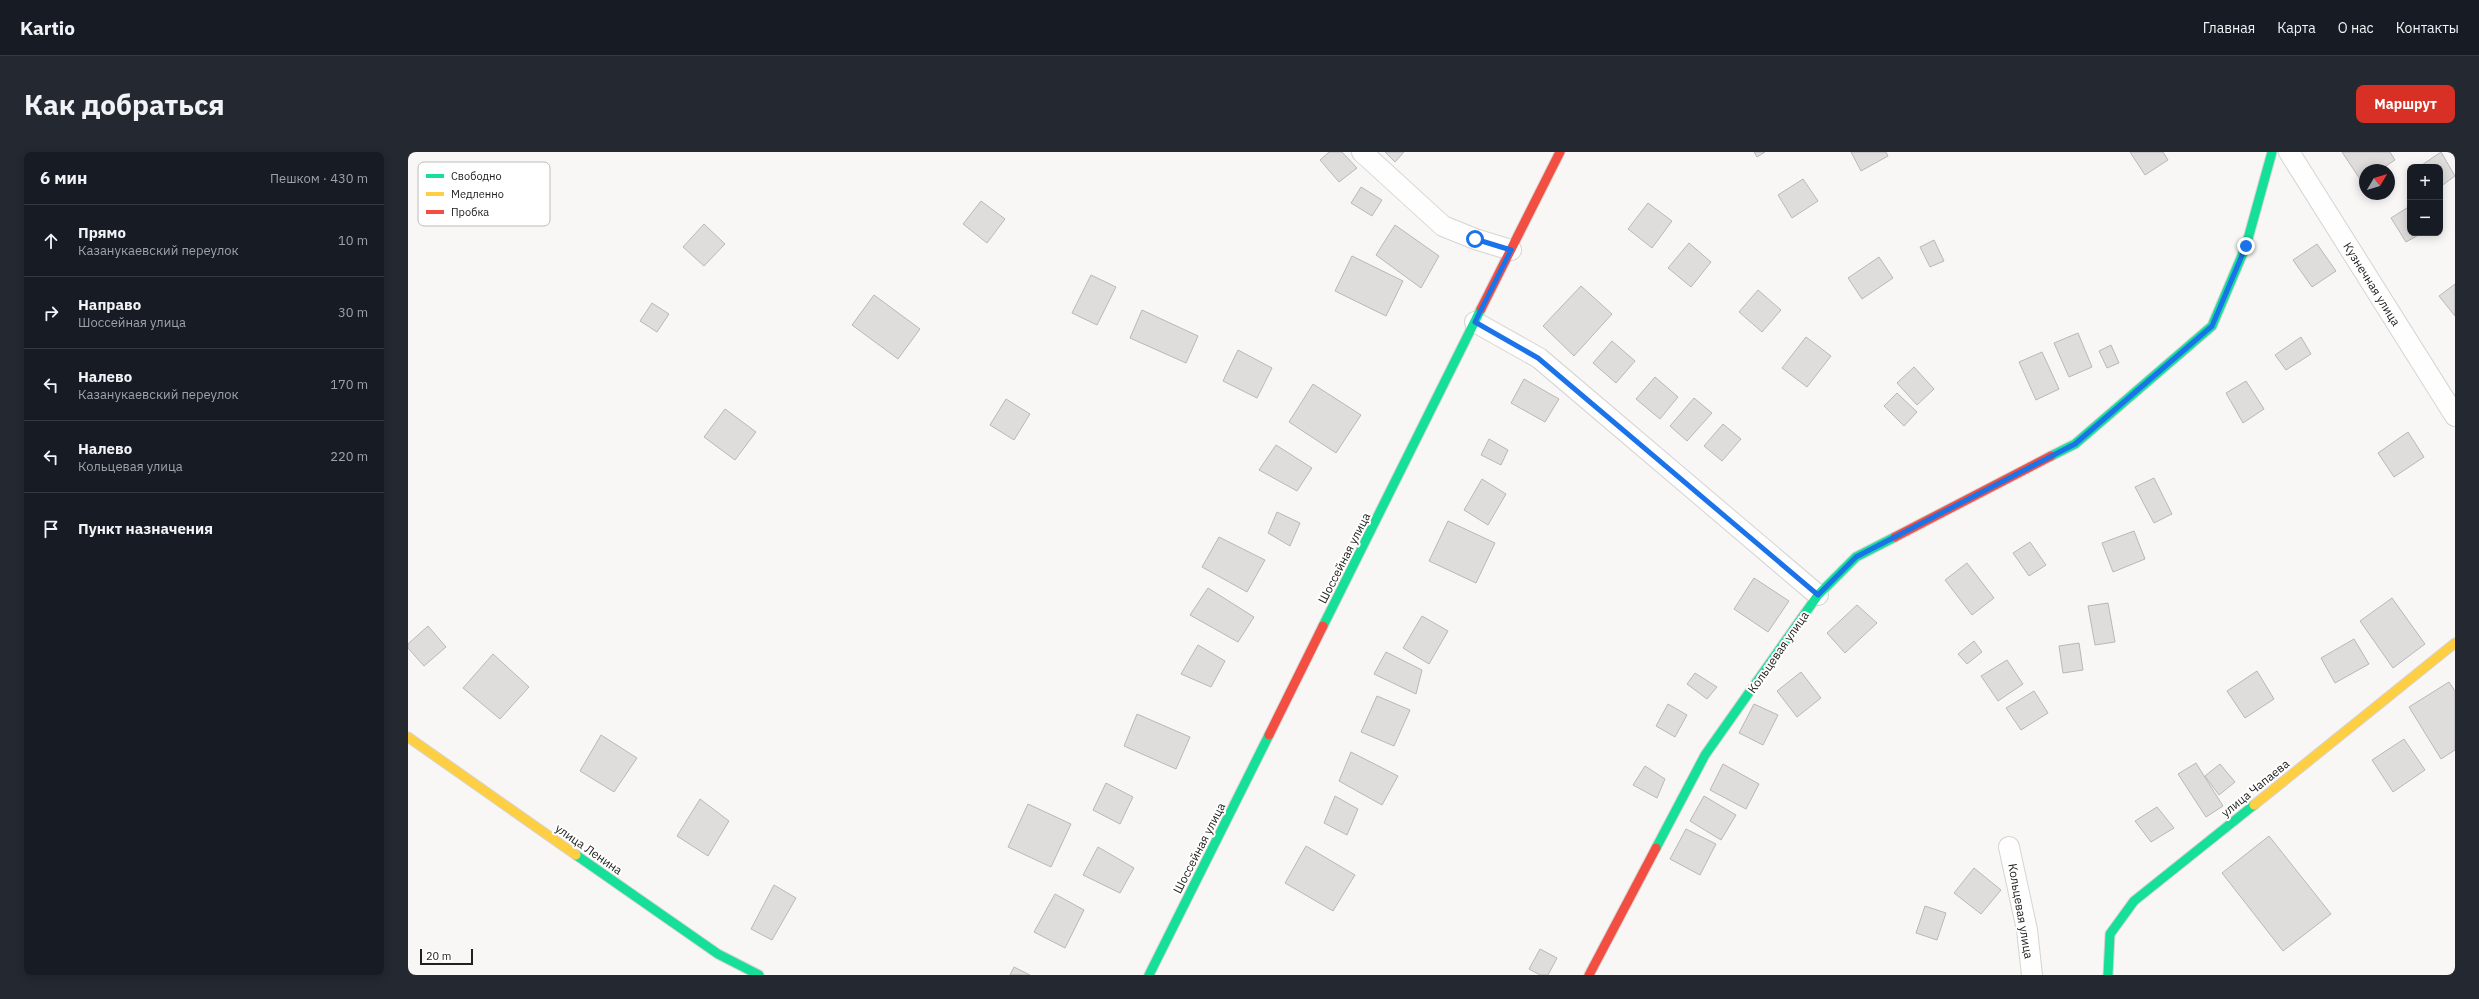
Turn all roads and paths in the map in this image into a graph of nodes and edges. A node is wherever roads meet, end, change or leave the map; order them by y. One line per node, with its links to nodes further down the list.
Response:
1 (1362, 152): 5 (street)
2 (1560, 152): 5 (street, Шоссейная улица)
3 (2272, 152): 8 (street, Кольцевая улица)
4 (2289, 152): 7 (street, Кузнечная улица)
5 (1511, 250): 6 (street, Шоссейная улица)
6 (1475, 322): 8 (street); 13 (street, Шоссейная улица)
7 (2455, 416)
8 (1818, 595): 14 (street, Кольцевая улица)
9 (2455, 643): 16 (street, улица Чапаева)
10 (408, 737): 12 (street, улица Ленина)
11 (2009, 847): 15 (street, Кольцевая улица)
12 (759, 975)
13 (1149, 975)
14 (1589, 975)
15 (2032, 975)
16 (2108, 975)

